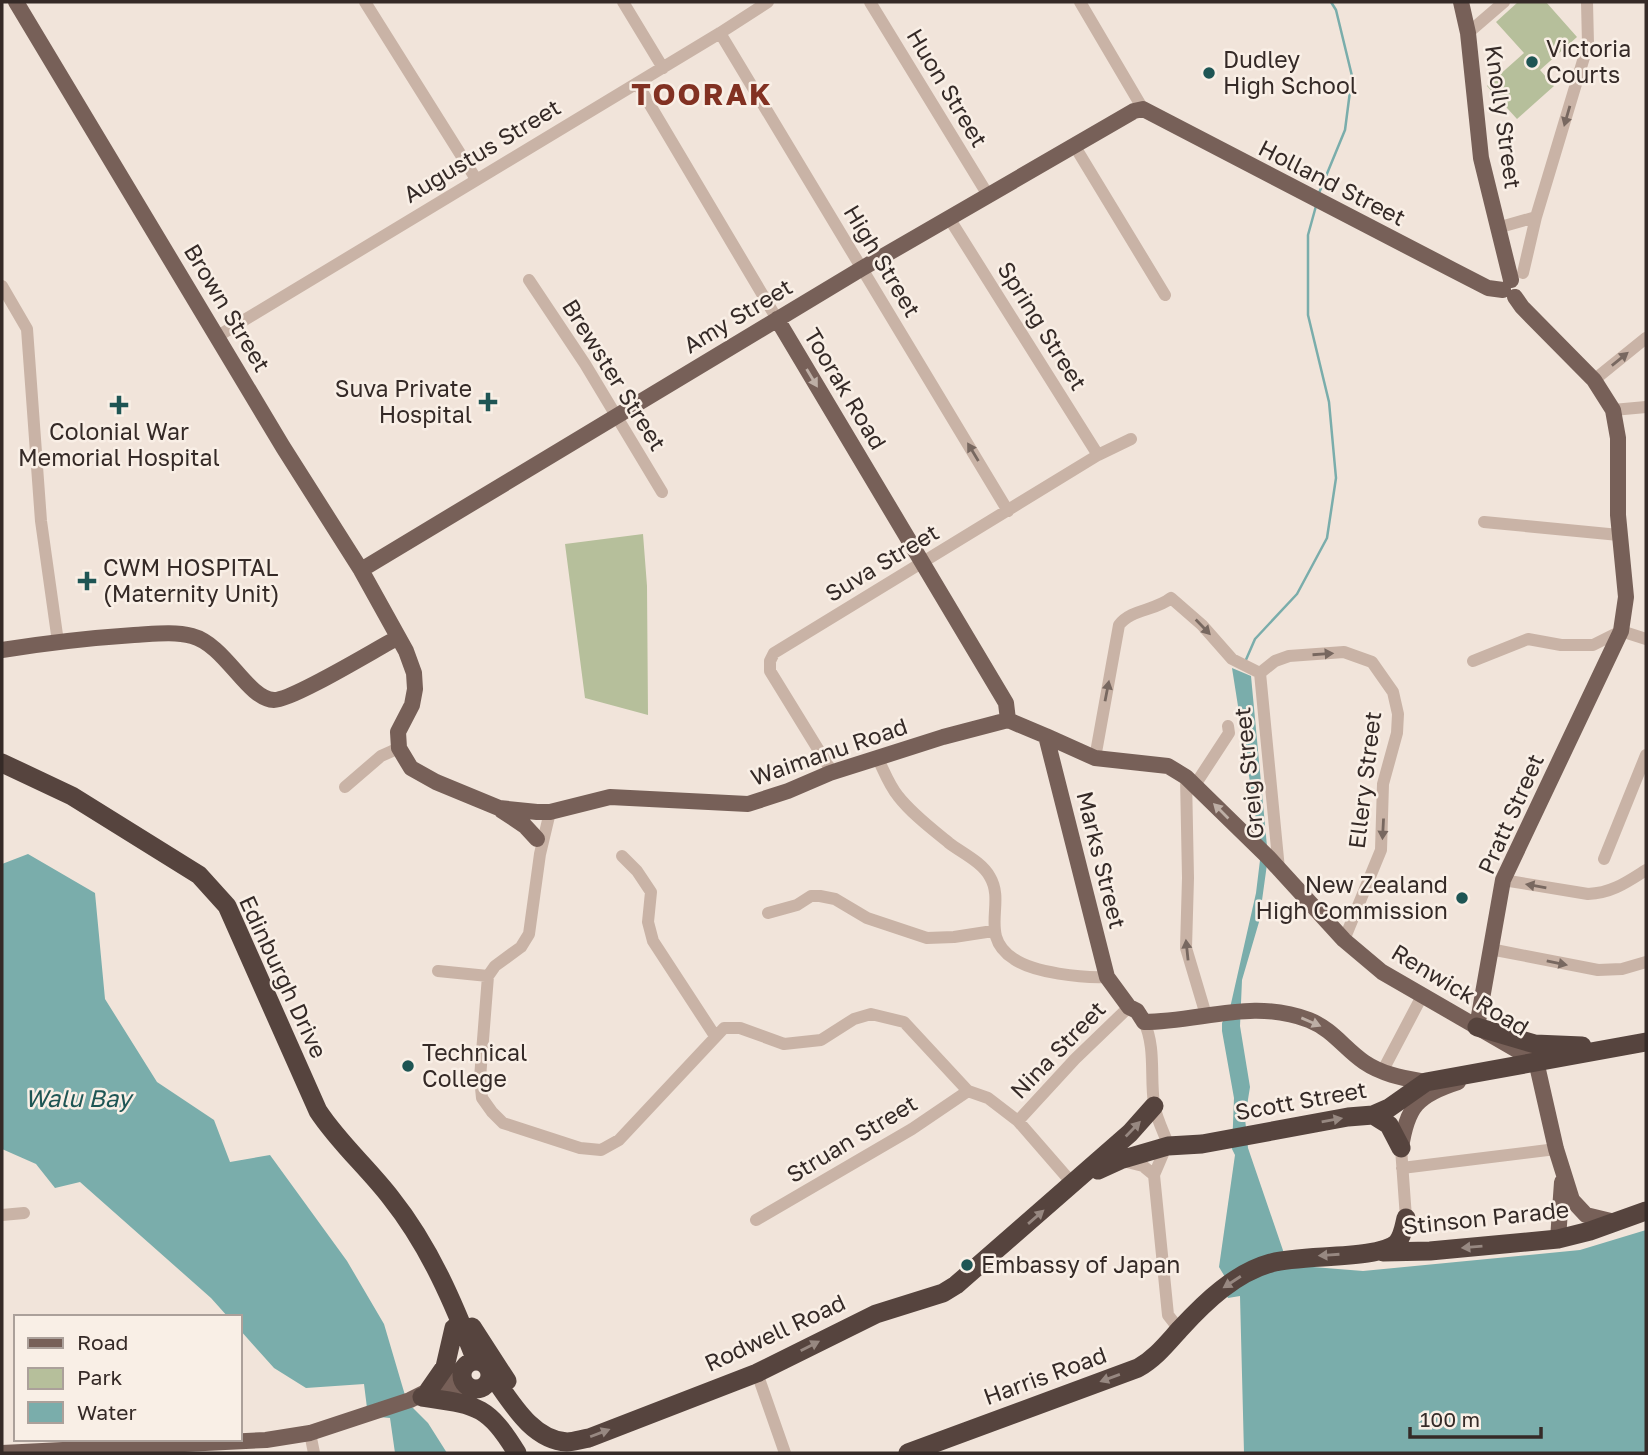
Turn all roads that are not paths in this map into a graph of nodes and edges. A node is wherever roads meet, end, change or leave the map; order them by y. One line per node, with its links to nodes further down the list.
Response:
1 (16, 2): 27 (main road, Brown Street)
2 (365, 2): 16 (street)
3 (623, 2): 12 (street)
4 (768, 2): 10 (street, Augustus Street)
5 (870, 2): 17 (street, Huon Street)
6 (1080, 2): 14 (street)
7 (1461, 2): 11 (main road, Knolly Street)
8 (1504, 2): 11 (street)
9 (1587, 2): 18 (street, one-way to 18)
10 (720, 33): 12 (street, Augustus Street); 21 (street, High Street)
11 (1468, 33): 20 (main road, Knolly Street)
12 (663, 68): 13 (street, Augustus Street)
13 (637, 83): 16 (street, Augustus Street); 26 (street, Toorak Road)
14 (1143, 109): 15 (main road, Amy Street); 23 (main road, Holland Street)
15 (1074, 145): 17 (main road, Amy Street); 25 (street)
16 (476, 179): 27 (street, Augustus Street)
17 (988, 195): 19 (main road, Amy Street)
18 (1536, 217): 20 (street); 23 (street)
19 (949, 218): 21 (main road, Amy Street); 34 (street, Spring Street)
20 (1497, 228): 23 (main road, Knolly Street)
21 (861, 269): 26 (main road, Amy Street); 36 (street, High Street, one-way to 21)
22 (529, 280): 32 (street, Brewster Street)
23 (1513, 285): 29 (main road)
24 (2, 286): 44 (street)
25 (1165, 295)
26 (777, 319): 32 (main road, Amy Street); 39 (main road, Toorak Road, one-way to 39)
27 (218, 336): 40 (main road, Brown Street)
28 (1646, 338): 29 (street, one-way to 28)
29 (1594, 380): 31 (main road)
30 (1646, 407): 31 (street)
31 (1613, 410): 38 (main road, Pratt Street)
32 (617, 417): 35 (street, Brewster Street); 40 (main road, Amy Street)
33 (1131, 439): 34 (street, Suva Street)
34 (1098, 456): 36 (street, Suva Street)
35 (662, 492)
36 (1008, 511): 39 (street, Suva Street)
37 (1484, 522): 38 (street)
38 (1619, 535): 41 (main road, Pratt Street)
39 (923, 563): 48 (main road, Toorak Road); 56 (street, Suva Street)
40 (361, 570): 42 (main road, Brown Street)
41 (1621, 631): 43 (street); 46 (street); 66 (main road, Pratt Street)
42 (397, 638): 44 (main road); 51 (main road)
43 (1646, 639)
44 (58, 642): 45 (main road)
45 (2, 650)
46 (1473, 661)
47 (1254, 669): 53 (street, one-way to 47); 63 (street, Greig Street); 69 (street, Ellery Street, one-way to 69)
48 (1008, 720): 50 (main road); 54 (main road, Waimanu Road)
49 (1228, 726): 57 (street)
50 (1046, 736): 53 (main road); 74 (main road, Marks Street)
51 (399, 748): 58 (street); 59 (main road, Waimanu Road)
52 (1646, 755): 64 (street)
53 (1095, 758): 57 (main road)
54 (878, 759): 56 (main road, Waimanu Road); 68 (street)
55 (2, 763): 108 (highway, Edinburgh Drive)
56 (830, 773): 60 (main road, Waimanu Road)
57 (1190, 781): 63 (main road, Renwick Road, one-way to 57); 77 (street, one-way to 57)
58 (345, 787)
59 (499, 808): 60 (main road, Waimanu Road); 61 (main road)
60 (544, 812): 61 (street)
61 (539, 847): 73 (street)
62 (622, 856): 80 (street)
63 (1268, 858): 69 (main road, Renwick Road)
64 (1604, 859)
65 (1646, 870): 66 (street, one-way to 66)
66 (1503, 880): 70 (main road, Pratt Street)
67 (768, 913): 68 (street)
68 (993, 931): 74 (street)
69 (1339, 934): 75 (main road, Renwick Road)
70 (1490, 949): 71 (street, one-way to 71); 79 (main road, Pratt Street)
71 (1646, 962)
72 (438, 971): 73 (street)
73 (488, 976): 80 (street)
74 (1107, 977): 76 (main road, Marks Street)
75 (1422, 996): 79 (main road, Renwick Road); 84 (street)
76 (1129, 1007): 78 (main road, Marks Street); 90 (street, Nina Street)
77 (1210, 1015): 78 (main road); 84 (main road, one-way to 84)
78 (1144, 1022): 88 (street)
79 (1478, 1027): 82 (highway); 83 (main road, Renwick Road)
80 (715, 1036): 86 (street)
81 (1646, 1042): 82 (highway)
82 (1621, 1048): 83 (highway, Scott Street)
83 (1536, 1061): 85 (highway, Scott Street); 87 (main road)
84 (1382, 1072): 85 (main road)
85 (1426, 1082): 89 (highway, Scott Street)
86 (968, 1091): 90 (street); 102 (street, Struan Street)
87 (1544, 1096): 92 (main road); 93 (main road)
88 (1154, 1106): 91 (street); 97 (highway, Rodwell Road, one-way to 88)
89 (1373, 1115): 91 (highway, Scott Street, one-way to 89); 93 (highway)
90 (1018, 1121): 97 (street)
91 (1168, 1147): 94 (highway, Scott Street); 95 (street)
92 (1556, 1149): 93 (street); 96 (main road)
93 (1401, 1158): 101 (street)
94 (1120, 1160): 95 (street); 97 (highway, Scott Street)
95 (1154, 1175): 109 (street)
96 (1563, 1176): 103 (main road); 104 (main road)
97 (1072, 1182): 111 (highway, Rodwell Road, one-way to 97)
98 (1646, 1211): 103 (highway, Stinson Parade)
99 (24, 1213): 100 (street)
100 (2, 1215)
101 (1406, 1218): 105 (highway); 106 (highway)
102 (756, 1220)
103 (1615, 1222): 104 (highway, Stinson Parade)
104 (1558, 1239): 105 (highway, Stinson Parade, one-way to 105)
105 (1430, 1251): 106 (highway, Stinson Parade)
106 (1370, 1252): 107 (highway, Stinson Parade, one-way to 107)
107 (1289, 1258): 109 (highway, Harris Road, one-way to 109)
108 (447, 1288): 110 (highway, Edinburgh Drive); 112 (highway, Edinburgh Drive); 114 (highway)
109 (1180, 1324): 120 (highway, Harris Road, one-way to 120)
110 (454, 1328): 112 (highway, Edinburgh Drive); 113 (highway)
111 (757, 1373): 114 (highway, Rodwell Road, one-way to 111); 119 (street)
112 (474, 1376): 113 (main road); 114 (highway); 118 (highway)
113 (420, 1396): 115 (main road); 118 (highway)
114 (536, 1430)
115 (310, 1433): 116 (main road); 117 (street)
116 (2, 1453)
117 (314, 1453)
118 (518, 1453)
119 (785, 1453)
120 (908, 1453)

